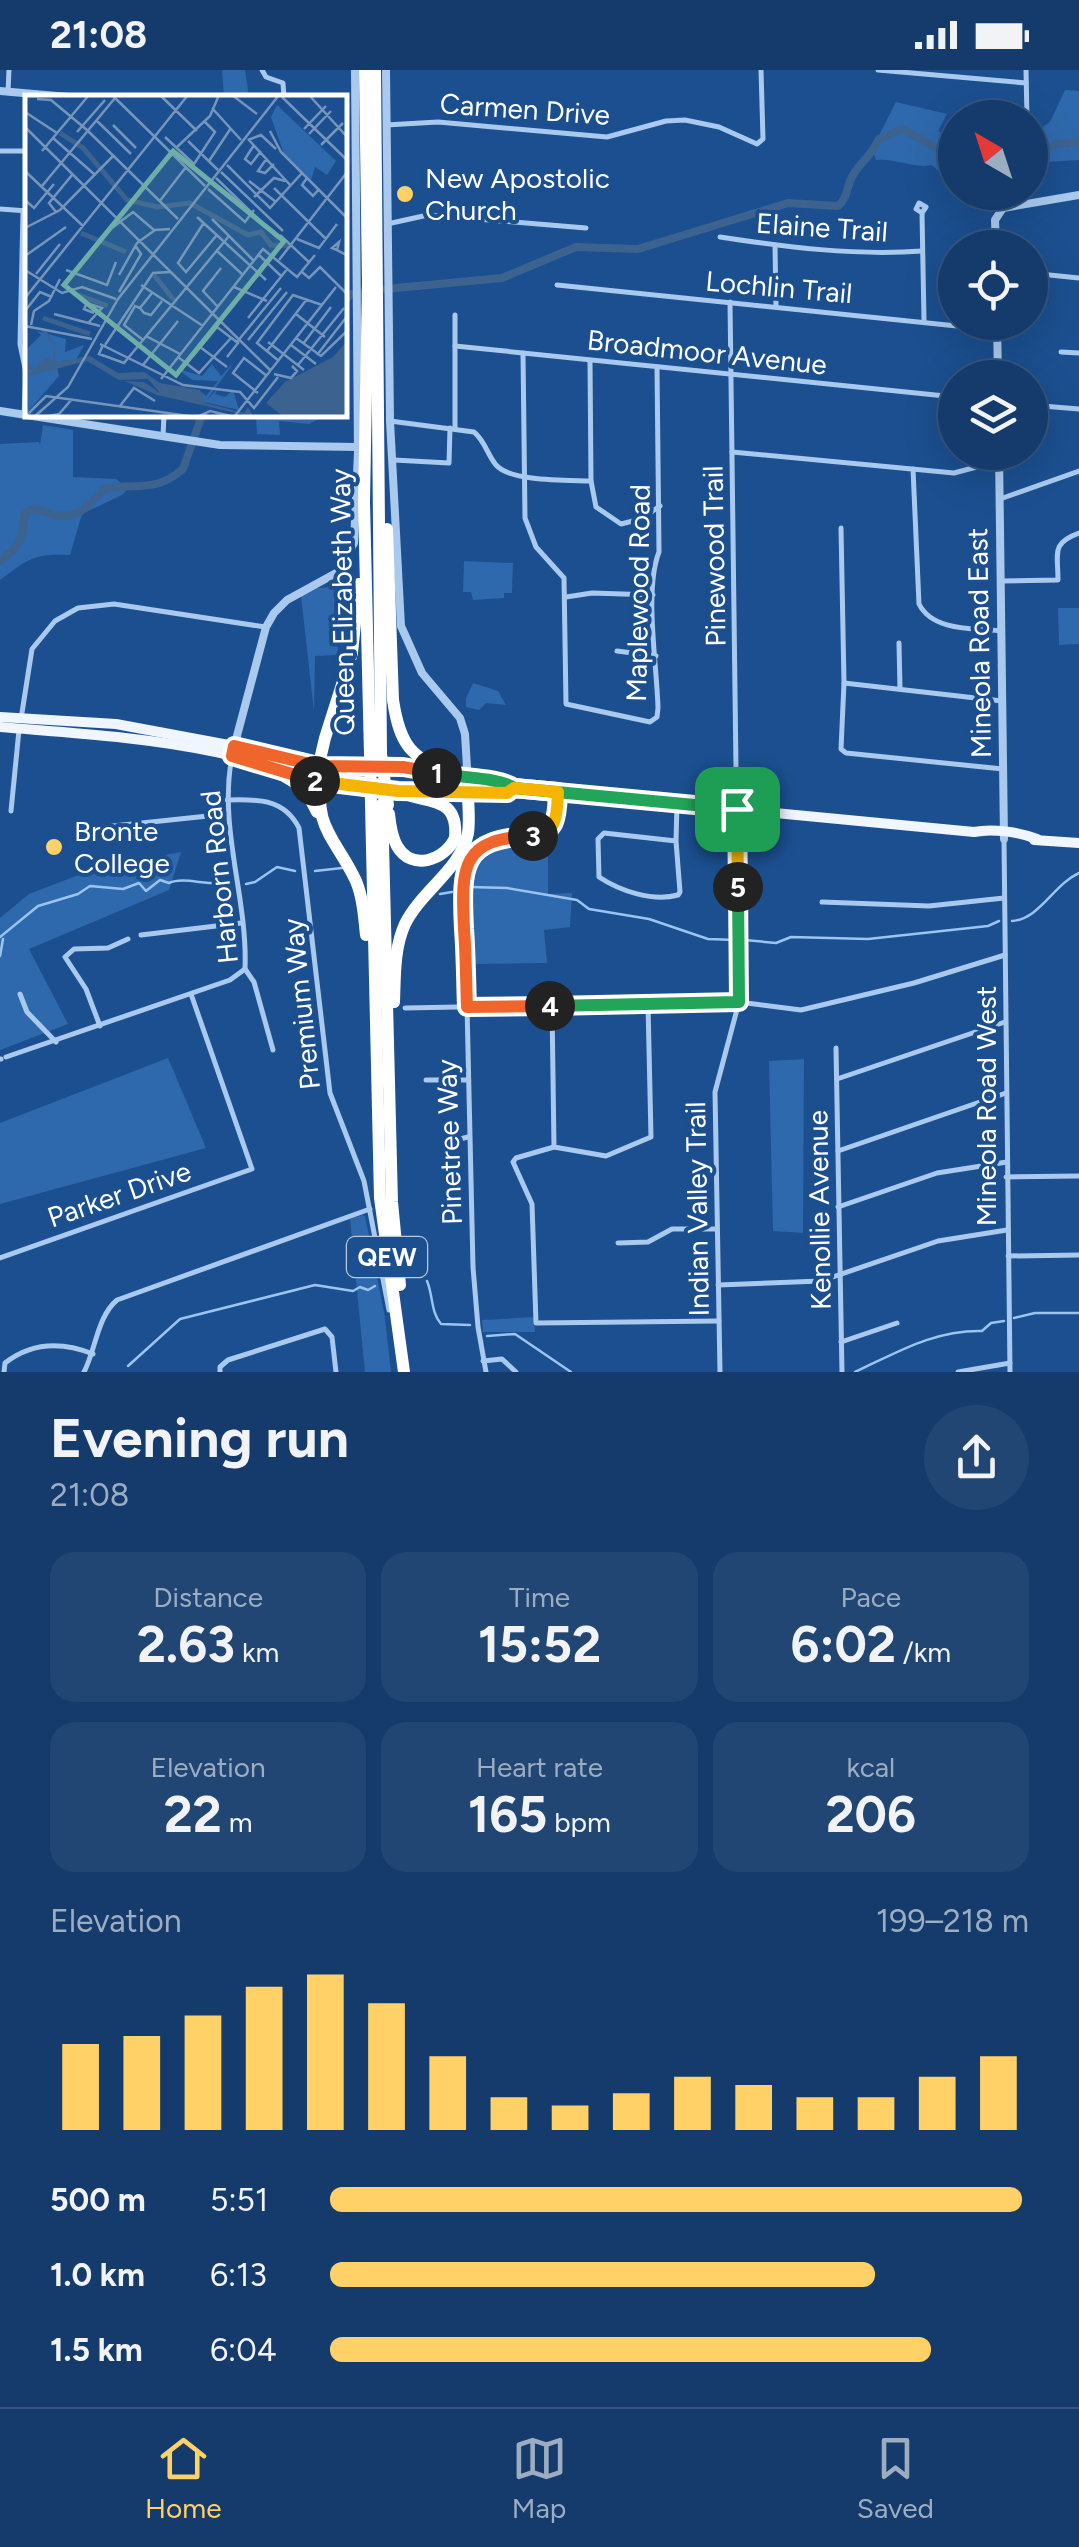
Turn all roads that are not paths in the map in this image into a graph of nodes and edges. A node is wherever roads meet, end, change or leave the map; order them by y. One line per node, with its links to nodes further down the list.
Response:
1 (9, 70): 11 (street)
2 (262, 70): 12 (street)
3 (355, 70): 14 (street)
4 (366, 70): 30 (highway, Queen Elizabeth Way / QEW)
5 (375, 70): 30 (highway, Queen Elizabeth Way / QEW)
6 (386, 70): 15 (street)
7 (760, 70): 15 (street, Carmen Drive)
8 (878, 70): 10 (street)
9 (1026, 70): 10 (street)
10 (1026, 83): 13 (street)
11 (4, 91)
12 (284, 95)
13 (1026, 100)
14 (350, 121): 30 (street)
15 (386, 125): 22 (street)
16 (0, 150): 17 (street)
17 (25, 151)
18 (1079, 194): 24 (street)
19 (0, 209): 20 (street)
20 (25, 211): 44 (street)
21 (922, 213): 27 (street)
22 (387, 224): 23 (street); 30 (street)
23 (586, 228)
24 (995, 230)
25 (720, 237): 26 (street, Elaine Trail)
26 (774, 245): 27 (street, Elaine Trail); 34 (street)
27 (922, 251): 36 (street)
28 (1048, 275): 29 (street)
29 (1079, 278)
30 (372, 281): 32 (highway, Queen Elizabeth Way / QEW); 32 (street)
31 (556, 285): 33 (street, Lochlin Trail)
32 (372, 300): 54 (street); 56 (highway, Queen Elizabeth Way / QEW); 58 (street); 68 (highway, Queen Elizabeth Way / QEW)
33 (730, 302): 34 (street, Lochlin Trail); 45 (street, Pinewood Trail)
34 (776, 308): 36 (street, Lochlin Trail)
35 (456, 315): 38 (street)
36 (924, 320): 37 (street, Lochlin Trail)
37 (938, 321)
38 (456, 346): 40 (street, Broadmoor Avenue); 55 (street)
39 (1061, 352): 41 (street)
40 (523, 353): 42 (street, Broadmoor Avenue); 65 (street)
41 (1079, 353)
42 (590, 361): 43 (street, Broadmoor Avenue); 66 (street)
43 (657, 367): 45 (street, Broadmoor Avenue); 69 (street, Maplewood Road)
44 (25, 368)
45 (730, 374): 47 (street, Broadmoor Avenue); 59 (street, Pinewood Trail)
46 (25, 394): 51 (street)
47 (938, 395)
48 (1048, 407): 49 (street)
49 (1079, 409)
50 (0, 411): 51 (street)
51 (24, 414)
52 (49, 418): 57 (street)
53 (164, 418): 57 (street)
54 (390, 421): 55 (street); 60 (street)
55 (453, 428): 60 (street); 65 (street)
56 (379, 434): 87 (highway, Queen Elizabeth Way / QEW); 91 (highway)
57 (163, 436): 58 (street)
58 (358, 447): 75 (street)
59 (732, 452): 61 (street); 97 (street, Pinewood Trail)
60 (396, 460): 91 (street)
61 (913, 470): 62 (street); 76 (street)
62 (962, 470)
63 (999, 470): 67 (street, Mineola Road East)
64 (1079, 471): 67 (street)
65 (524, 476): 66 (street); 74 (street)
66 (591, 481): 69 (street)
67 (1000, 499): 72 (street, Mineola Road East)
68 (364, 502): 87 (highway, Queen Elizabeth Way / QEW); 90 (highway)
69 (660, 506): 73 (street, Maplewood Road)
70 (841, 528): 80 (street)
71 (1079, 533): 72 (street)
72 (1001, 581): 76 (street, Mineola Road East)
73 (652, 595): 74 (street); 79 (street, Maplewood Road)
74 (565, 598): 79 (street, Maplewood Road)
75 (266, 627): 84 (street); 86 (street)
76 (1002, 631): 82 (street, Mineola Road East)
77 (899, 644): 81 (street)
78 (617, 651): 79 (street)
79 (656, 656)
80 (844, 683): 81 (street); 89 (street)
81 (900, 689): 82 (street)
82 (1002, 701): 89 (street, Mineola Road East)
83 (0, 717): 84 (main road)
84 (20, 723): 85 (main road); 86 (main road); 98 (street)
85 (0, 727)
86 (233, 751): 88 (main road); 90 (main road); 94 (street, Harborn Road)
87 (376, 754): 96 (highway, Queen Elizabeth Way / QEW, bridge)
88 (266, 765): 90 (main road); 100 (highway)
89 (1003, 769): 102 (street, Mineola Road East)
90 (320, 774): 91 (main road); 92 (main road); 100 (highway)
91 (465, 784): 92 (main road); 93 (main road); 125 (highway)
92 (398, 791): 96 (highway)
93 (558, 792): 95 (main road); 118 (street, Pinetree Way)
94 (227, 800): 99 (street, Harborn Road); 139 (street, Premium Way)
95 (676, 803): 97 (main road); 103 (street)
96 (380, 805): 112 (highway, Queen Elizabeth Way / QEW); 125 (highway, Queen Elizabeth Way / QEW)
97 (737, 809): 102 (main road); 115 (street, Indian Valley Trail)
98 (11, 812)
99 (227, 814): 101 (street); 107 (street, Harborn Road)
100 (324, 825): 112 (highway)
101 (94, 828)
102 (1004, 836): 104 (main road); 105 (street, Mineola Road West)
103 (676, 841): 103 (street)
104 (1079, 843)
105 (1004, 898): 106 (street); 110 (street, Mineola Road West)
106 (822, 902)
107 (241, 923): 108 (street); 111 (street, Harborn Road)
108 (141, 935)
109 (128, 939): 121 (street)
110 (1005, 955): 115 (street); 120 (street, Mineola Road West)
111 (244, 969): 114 (street); 124 (street, Harborn Road)
112 (374, 972): 158 (highway, Queen Elizabeth Way / QEW)
113 (20, 994): 122 (street)
114 (191, 994): 121 (street); 145 (street, Parker Drive)
115 (739, 1002): 116 (street); 140 (street, Indian Valley Trail)
116 (648, 1004): 117 (street); 133 (street)
117 (552, 1006): 118 (street); 133 (street)
118 (467, 1007): 119 (street); 129 (street, Pinetree Way)
119 (405, 1008)
120 (1005, 1022): 127 (street); 130 (street, Mineola Road West)
121 (100, 1026): 122 (street)
122 (56, 1042): 126 (street)
123 (836, 1048): 127 (street, Kenollie Avenue)
124 (273, 1050)
125 (388, 1054): 159 (highway, Queen Elizabeth Way / QEW)
126 (2, 1059)
127 (837, 1079): 134 (street, Kenollie Avenue)
128 (426, 1080): 129 (street)
129 (466, 1080): 131 (street, Pinetree Way)
130 (1006, 1094): 134 (street); 135 (street, Mineola Road West)
131 (468, 1137): 132 (street); 152 (street, Pinetree Way)
132 (444, 1143)
133 (554, 1146): 148 (street)
134 (838, 1151): 138 (street, Kenollie Avenue)
135 (1007, 1162): 137 (street, Mineola Road West); 138 (street)
136 (1079, 1176): 137 (street)
137 (1006, 1177): 141 (street, Mineola Road West)
138 (838, 1207): 146 (street, Kenollie Avenue)
139 (370, 1208): 151 (street); 158 (street, Premium Way)
140 (717, 1228): 142 (street); 147 (street, Indian Valley Trail)
141 (1007, 1230): 144 (street, Mineola Road West); 146 (street)
142 (618, 1242)
143 (1079, 1255): 144 (street)
144 (1008, 1256): 153 (street, Mineola Road West)
145 (0, 1258)
146 (840, 1274): 147 (street); 150 (street, Kenollie Avenue)
147 (718, 1285): 148 (street, Indian Valley Trail)
148 (719, 1321): 162 (street, Indian Valley Trail)
149 (897, 1323): 150 (street)
150 (841, 1342): 163 (street, Kenollie Avenue)
151 (93, 1354): 154 (street); 155 (street)
152 (483, 1361): 160 (street, Pinetree Way); 161 (street)
153 (1010, 1363): 164 (street); 165 (street, Mineola Road West)
154 (4, 1372)
155 (84, 1372)
156 (220, 1372): 157 (street)
157 (336, 1372)
158 (401, 1372)
159 (411, 1372)
160 (486, 1372)
161 (516, 1372)
162 (720, 1372)
163 (842, 1372)
164 (958, 1372)
165 (1010, 1372)

